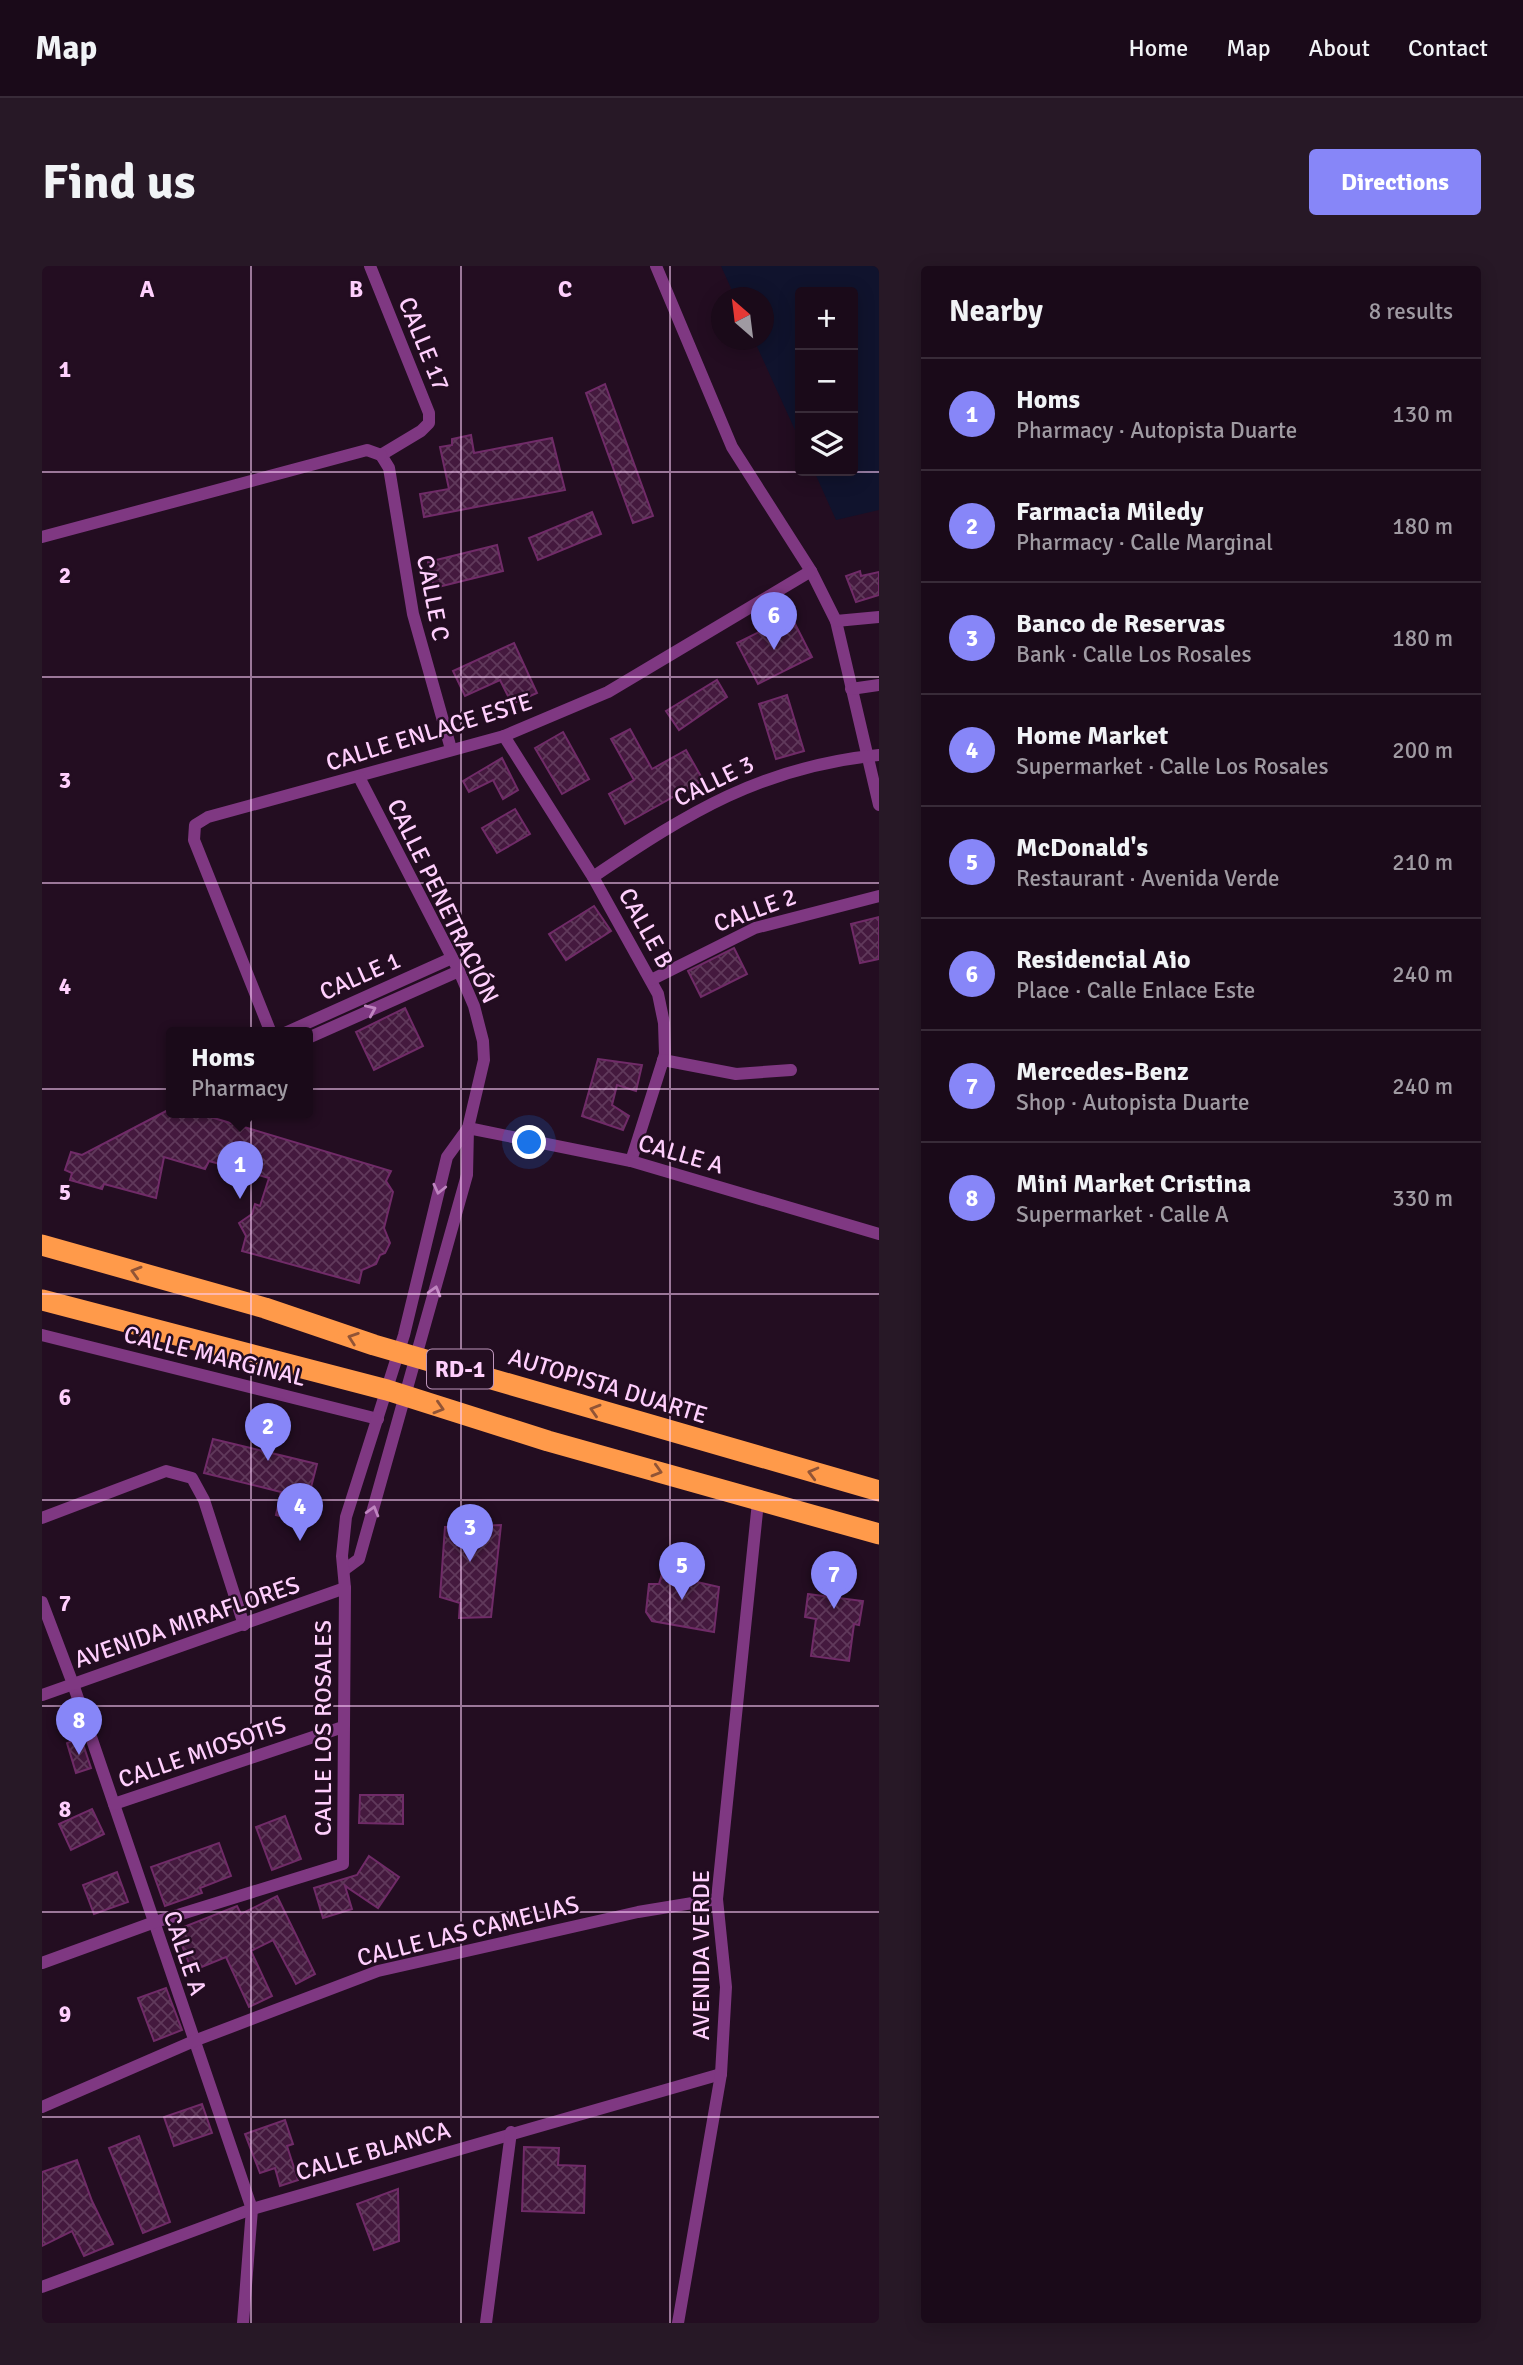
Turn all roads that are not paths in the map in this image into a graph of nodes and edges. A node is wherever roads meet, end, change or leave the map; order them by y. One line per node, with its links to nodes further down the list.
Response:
1 (370, 266): 3 (street, CALLE 17)
2 (656, 266): 5 (street)
3 (381, 455): 4 (street); 11 (street, CALLE C)
4 (42, 537)
5 (811, 571): 7 (street); 10 (street, CALLE ENLACE ESTE)
6 (879, 617): 7 (street)
7 (836, 621): 9 (street)
8 (879, 685): 9 (street)
9 (851, 689): 12 (street)
10 (504, 736): 11 (street, CALLE ENLACE ESTE); 15 (street, CALLE B)
11 (451, 749): 13 (street, CALLE ENLACE ESTE)
12 (873, 755): 14 (street); 15 (street, CALLE 3)
13 (359, 776): 17 (street, CALLE PENETRACIÓN); 20 (street, CALLE ENLACE ESTE)
14 (879, 805)
15 (593, 877): 19 (street, CALLE B)
16 (879, 896): 19 (street, CALLE 2)
17 (452, 958): 18 (street, CALLE PENETRACIÓN); 21 (street, CALLE 1)
18 (459, 971): 22 (street, one-way to 18); 25 (street, CALLE PENETRACIÓN)
19 (651, 980): 23 (street, CALLE B)
20 (269, 1027)
21 (298, 1027)
22 (313, 1036)
23 (663, 1060): 24 (street); 26 (street, CALLE B)
24 (791, 1070)
25 (468, 1128): 26 (street, CALLE A); 31 (street, CALLE PENETRACIÓN, one-way to 25); 31 (street, CALLE PENETRACIÓN, one-way to 31)
26 (631, 1161): 27 (street, CALLE A)
27 (879, 1234)
28 (42, 1245): 31 (highway, AUTOPISTA DUARTE / RD-1, one-way to 28)
29 (42, 1300): 32 (highway, RD-1)
30 (42, 1335): 33 (street, CALLE MARGINAL)
31 (408, 1354): 32 (street); 32 (street); 34 (highway, AUTOPISTA DUARTE / RD-1, one-way to 31)
32 (396, 1394): 33 (street, CALLE LOS ROSALES); 35 (highway, RD-1, one-way to 35); 38 (street, one-way to 32)
33 (378, 1419): 38 (street, CALLE LOS ROSALES)
34 (879, 1491)
35 (758, 1502): 37 (highway, RD-1); 46 (street, AVENIDA VERDE)
36 (42, 1518): 41 (street)
37 (879, 1534)
38 (344, 1570): 39 (street, CALLE LOS ROSALES)
39 (345, 1588): 41 (street, AVENIDA MIRAFLORES); 44 (street, CALLE LOS ROSALES)
40 (42, 1602): 42 (street, CALLE A)
41 (244, 1625): 42 (street, AVENIDA MIRAFLORES)
42 (73, 1684): 43 (street, AVENIDA MIRAFLORES); 45 (street, CALLE A)
43 (42, 1695)
44 (343, 1727): 45 (street, CALLE MIOSOTIS); 47 (street, CALLE LOS ROSALES)
45 (114, 1804): 47 (street, CALLE A)
46 (717, 1899): 49 (street, CALLE LAS CAMELIAS); 50 (street, AVENIDA VERDE)
47 (152, 1923): 48 (street, CALLE LOS ROSALES); 49 (street, CALLE A)
48 (42, 1963)
49 (194, 2042): 51 (street, CALLE LAS CAMELIAS); 53 (street, CALLE A)
50 (721, 2074): 52 (street, CALLE BLANCA); 57 (street, AVENIDA VERDE)
51 (42, 2107)
52 (511, 2132): 53 (street, CALLE BLANCA); 56 (street)
53 (252, 2208): 54 (street, CALLE BLANCA); 55 (street, CALLE A)
54 (42, 2287)
55 (243, 2323)
56 (486, 2323)
57 (678, 2323)

